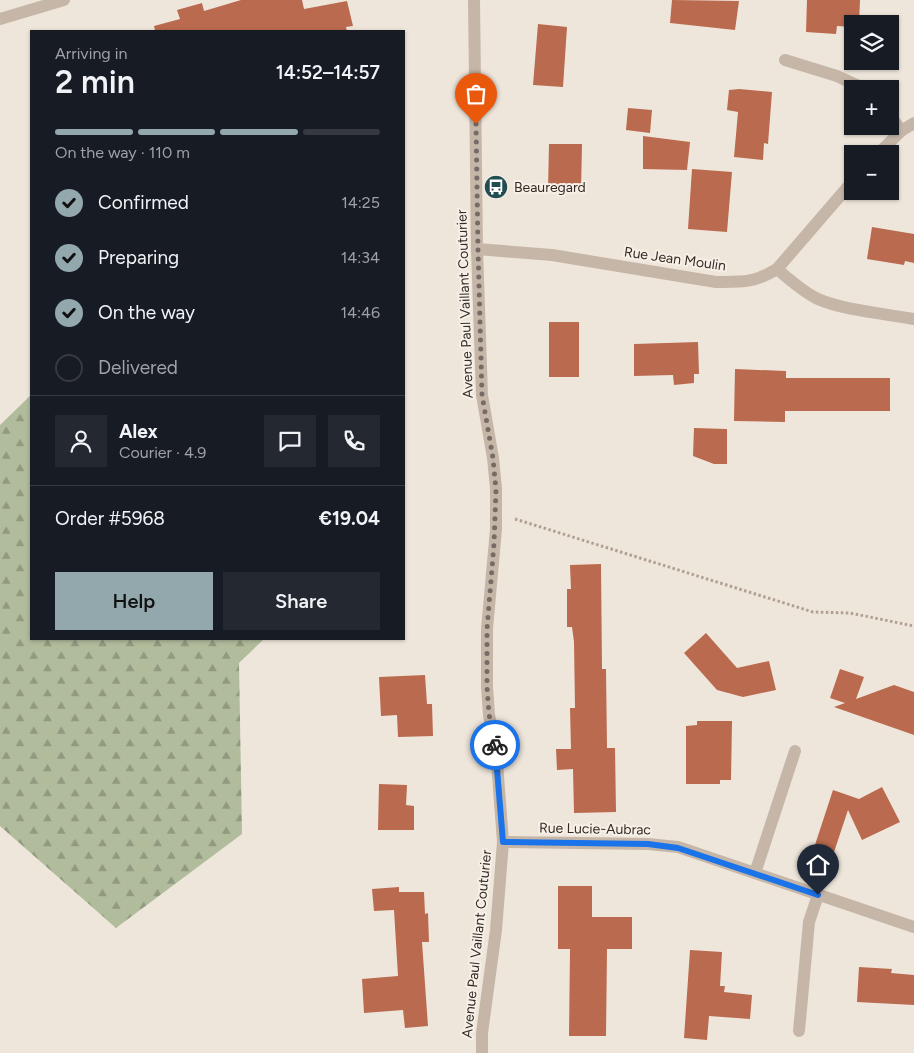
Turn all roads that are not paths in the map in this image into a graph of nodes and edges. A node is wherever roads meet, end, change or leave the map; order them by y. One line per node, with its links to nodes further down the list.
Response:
1 (64, 0): 3 (street)
2 (474, 0): 11 (street, Avenue Paul Vaillant Couturier)
3 (0, 19)
4 (786, 60): 5 (street)
5 (845, 80)
6 (914, 123): 8 (street)
7 (899, 128): 8 (street)
8 (901, 131): 9 (street)
9 (887, 145)
10 (844, 191): 12 (street)
11 (478, 249): 12 (street, Rue Jean Moulin); 15 (street, Avenue Paul Vaillant Couturier)
12 (777, 269): 13 (street)
13 (914, 319)
14 (794, 751): 16 (street)
15 (503, 842): 16 (street, Rue Lucie-Aubrac); 20 (street, Avenue Paul Vaillant Couturier)
16 (755, 873): 17 (street, Rue Lucie-Aubrac)
17 (818, 895): 18 (street, Rue Lucie-Aubrac); 19 (street)
18 (914, 926)
19 (798, 1031)
20 (482, 1053)

